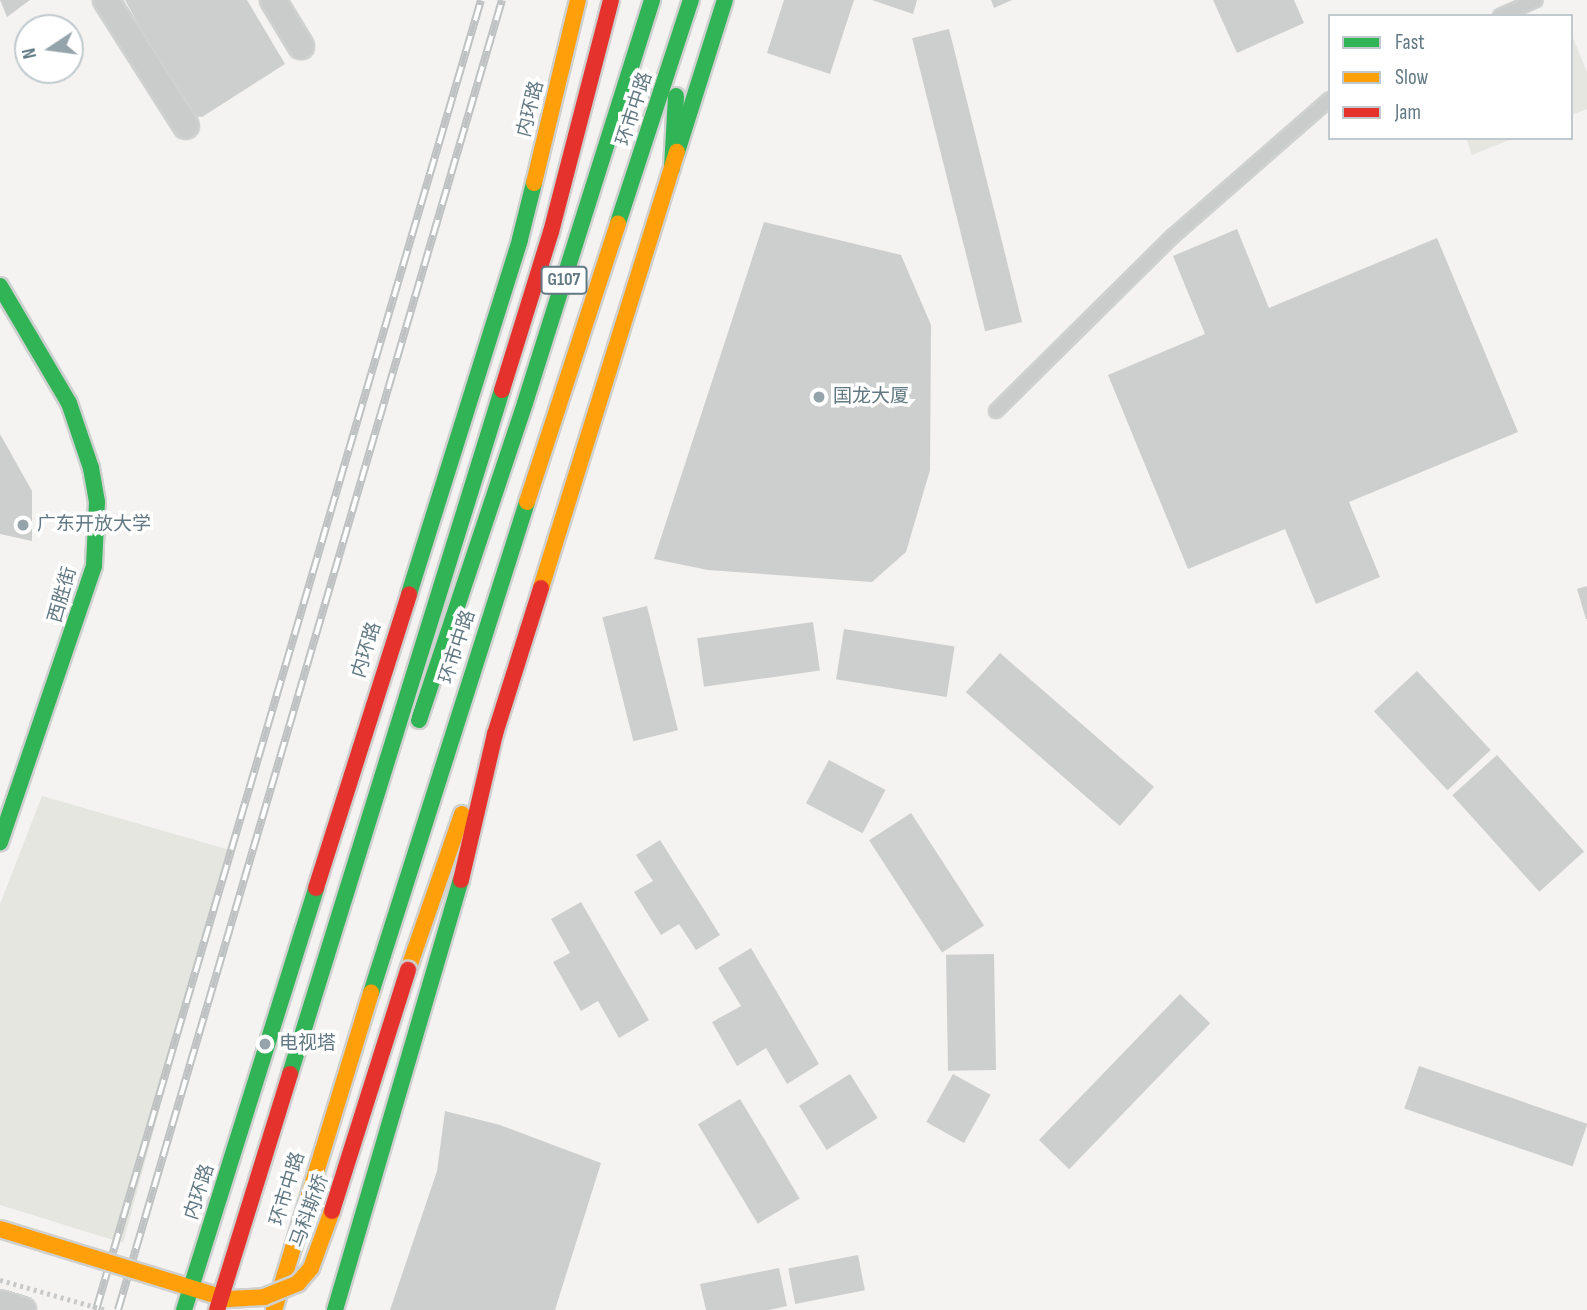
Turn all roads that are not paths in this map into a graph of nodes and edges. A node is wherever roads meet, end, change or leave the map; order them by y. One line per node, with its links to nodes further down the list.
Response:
1 (106, 0): 15 (street)
2 (273, 0): 13 (street)
3 (579, 0): 29 (main road, 内环路, bridge)
4 (611, 0): 31 (main road, bridge)
5 (624, 0): 11 (main road)
6 (652, 0): 16 (main road, 环市中路)
7 (691, 0): 12 (main road, 环市中路)
8 (724, 0): 17 (main road)
9 (1536, 0): 10 (lane)
10 (1504, 14)
11 (619, 20): 16 (main road); 21 (main road)
12 (679, 38): 17 (main road); 33 (main road, 环市中路)
13 (300, 46)
14 (1328, 101): 20 (lane)
15 (186, 126)
16 (603, 157): 19 (main road, 环市中路 / G107)
17 (672, 168): 23 (main road)
18 (0, 286): 24 (main road, 西胜街)
19 (525, 403): 21 (main road); 22 (main road, 环市中路)
20 (996, 411)
21 (472, 439): 30 (main road)
22 (414, 733)
23 (495, 734): 25 (main road, 马科斯桥, bridge); 34 (main road)
24 (0, 842)
25 (0, 1228)
26 (245, 1283): 32 (main road)
27 (0, 1303): 28 (street)
28 (23, 1310)
29 (184, 1310)
30 (199, 1310)
31 (217, 1310)
32 (237, 1310)
33 (274, 1310)
34 (335, 1310)

